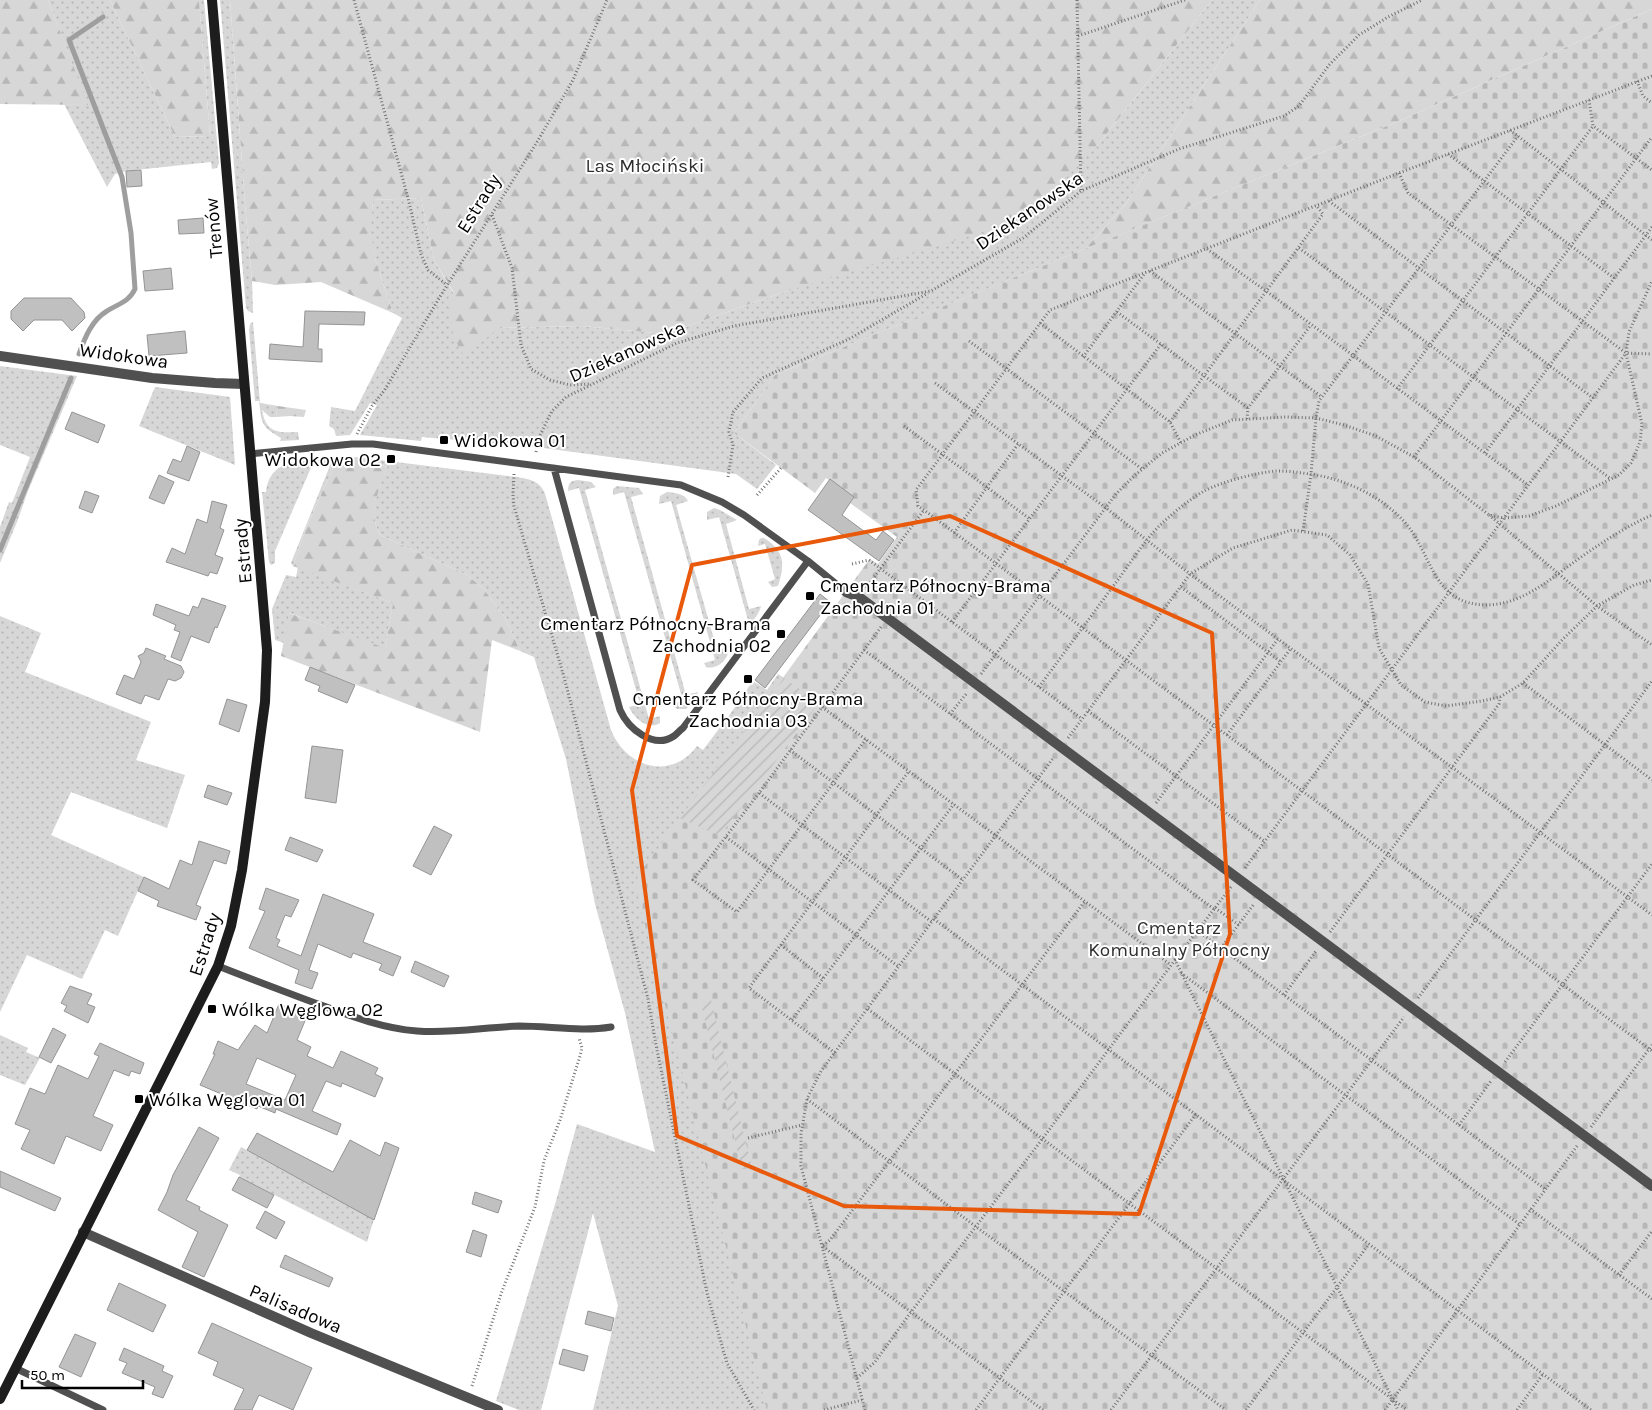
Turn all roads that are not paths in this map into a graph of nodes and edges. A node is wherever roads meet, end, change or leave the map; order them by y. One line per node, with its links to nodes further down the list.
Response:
1 (212, 0): 3 (main road, Trenów)
2 (0, 356): 3 (street, Widokowa)
3 (244, 384): 4 (main road, Trenów)
4 (250, 454): 5 (lane); 8 (main road, Estrady)
5 (554, 468): 6 (lane); 6 (lane)
6 (808, 561): 7 (lane)
7 (846, 592): 10 (street)
8 (218, 966): 9 (lane); 11 (main road, Estrady)
9 (611, 1028)
10 (1652, 1186)
11 (83, 1232): 12 (main road, Estrady); 15 (street, Palisadowa)
12 (15, 1368): 13 (main road, Estrady); 14 (lane)
13 (0, 1399)
14 (103, 1410)
15 (498, 1410)

